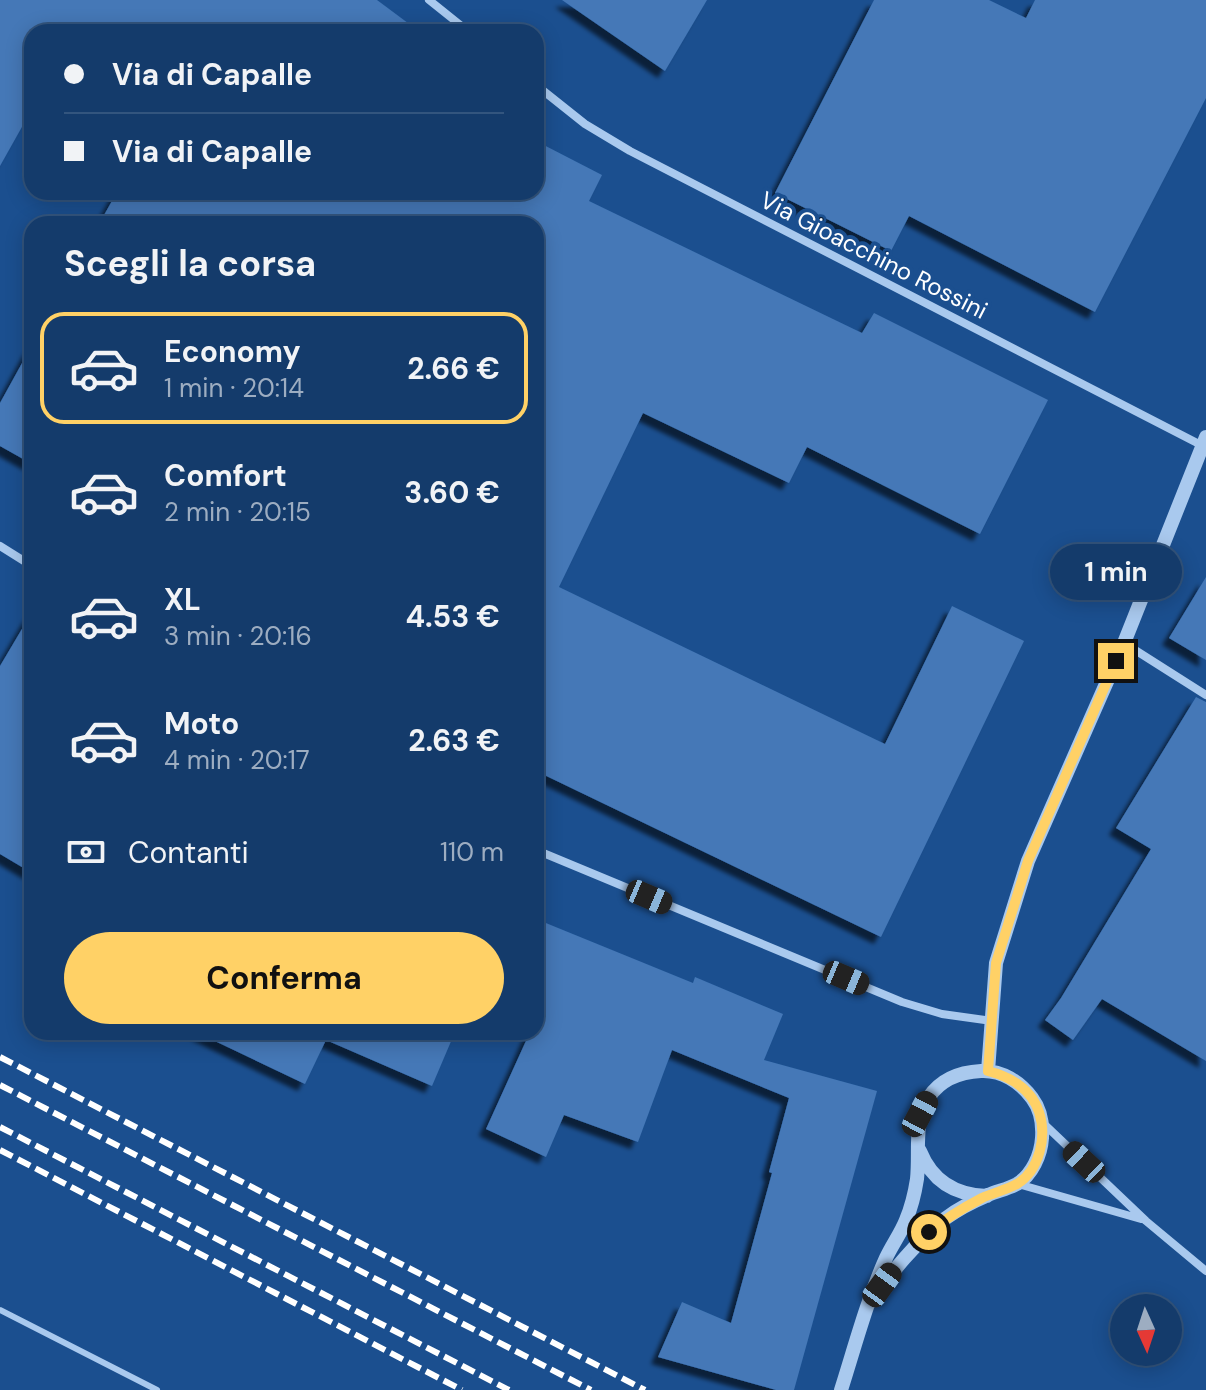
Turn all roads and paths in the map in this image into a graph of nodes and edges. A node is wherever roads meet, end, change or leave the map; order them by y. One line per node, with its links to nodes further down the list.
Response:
1 (429, 0): 2 (street)
2 (459, 24)
3 (544, 91): 4 (street, Via Gioacchino Rossini)
4 (1204, 442): 7 (street)
5 (0, 546): 6 (street)
6 (24, 561)
7 (1124, 643): 8 (street); 10 (street)
8 (1206, 695)
9 (544, 853): 10 (street)
10 (992, 1021): 11 (street)
11 (988, 1071): 12 (street); 13 (street)
12 (1043, 1124): 14 (street); 16 (street)
13 (919, 1148): 15 (street); 18 (street)
14 (1018, 1184): 15 (street); 16 (street)
15 (987, 1196): 18 (street)
16 (1146, 1221): 17 (street)
17 (1206, 1271)
18 (869, 1303): 21 (street)
19 (0, 1310): 20 (lane)
20 (157, 1390)
21 (841, 1390)

